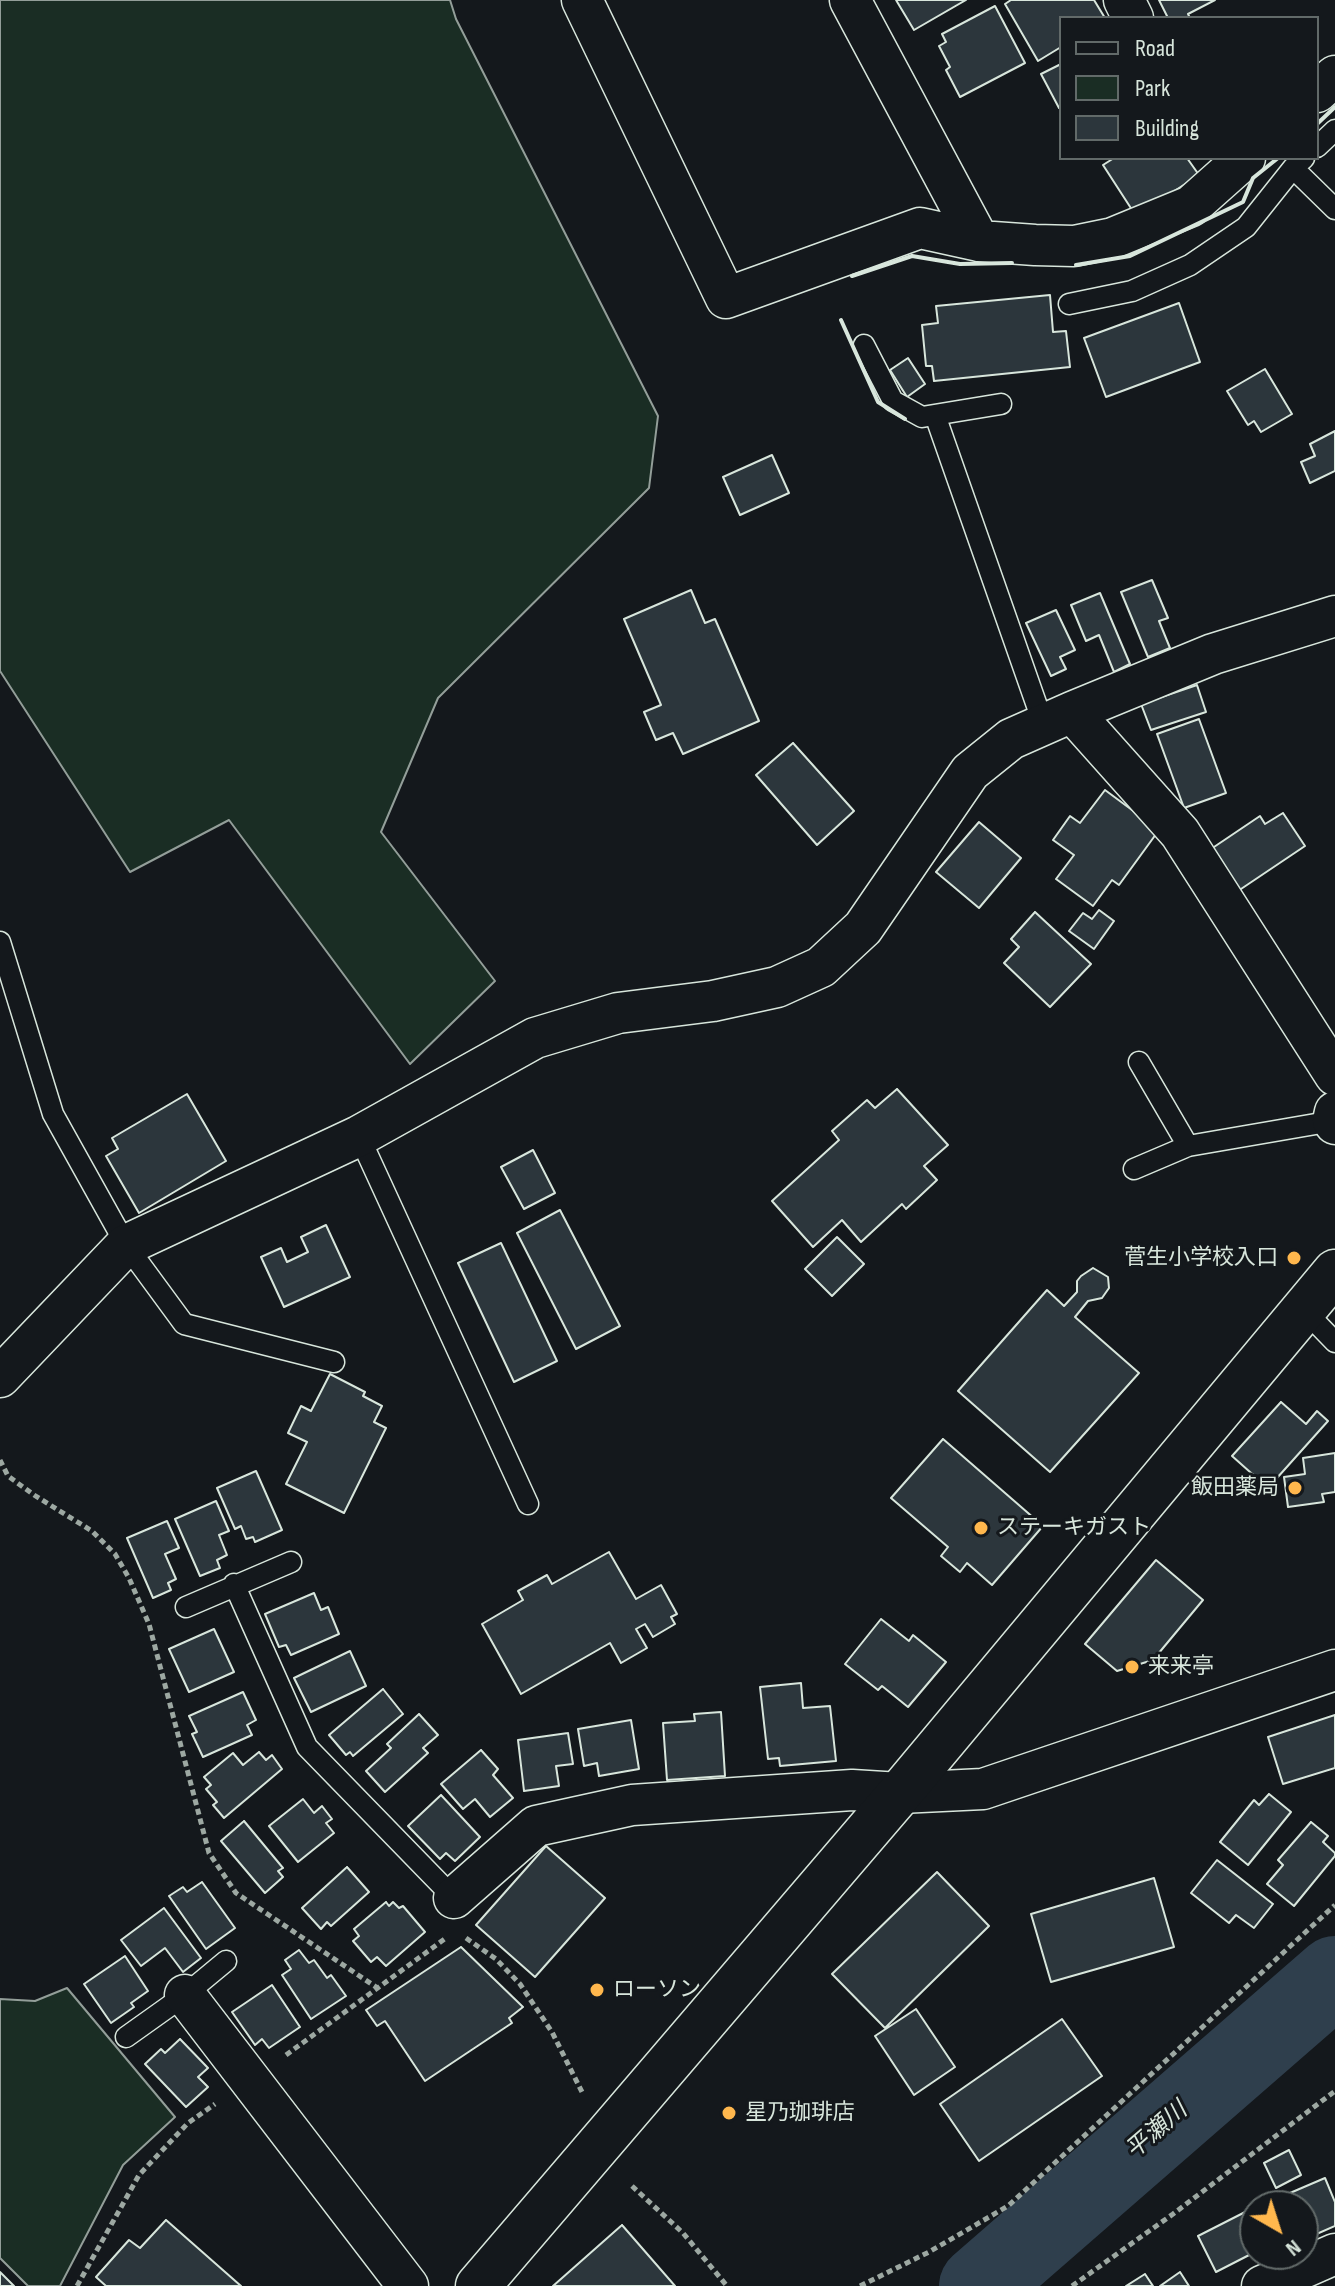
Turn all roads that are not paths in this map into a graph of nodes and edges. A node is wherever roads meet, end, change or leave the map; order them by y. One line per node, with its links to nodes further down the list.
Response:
1 (582, 0): 10 (street)
2 (850, 0): 10 (street)
3 (1335, 76): 4 (street)
4 (1319, 90)
5 (1335, 130): 6 (lane)
6 (1319, 145)
7 (1299, 163): 9 (lane); 11 (lane)
8 (1225, 165): 10 (street)
9 (1335, 209)
10 (979, 241)
11 (1069, 304)
12 (864, 345): 14 (lane)
13 (1001, 404): 14 (lane)
14 (935, 415): 16 (lane)
15 (1335, 616): 16 (street)
16 (1058, 718): 19 (street); 21 (street)
17 (0, 942): 24 (lane)
18 (1139, 1062): 22 (lane)
19 (1335, 1075)
20 (1334, 1119): 22 (lane)
21 (359, 1136): 24 (street); 30 (lane)
22 (1188, 1146): 23 (lane)
23 (1134, 1169)
24 (126, 1245): 28 (lane); 29 (street)
25 (1335, 1272): 26 (street)
26 (1303, 1309): 27 (lane); 35 (street)
27 (1335, 1342)
28 (334, 1362)
29 (0, 1377)
30 (528, 1504)
31 (291, 1562): 32 (lane)
32 (234, 1584): 33 (lane); 36 (lane)
33 (186, 1607)
34 (1335, 1670): 35 (street)
35 (900, 1793): 36 (street); 42 (street)
36 (455, 1914)
37 (226, 1961): 38 (lane)
38 (185, 1995): 39 (lane); 41 (street)
39 (126, 2037)
40 (1335, 2254): 43 (street)
41 (408, 2286)
42 (478, 2286)
43 (1262, 2286)

